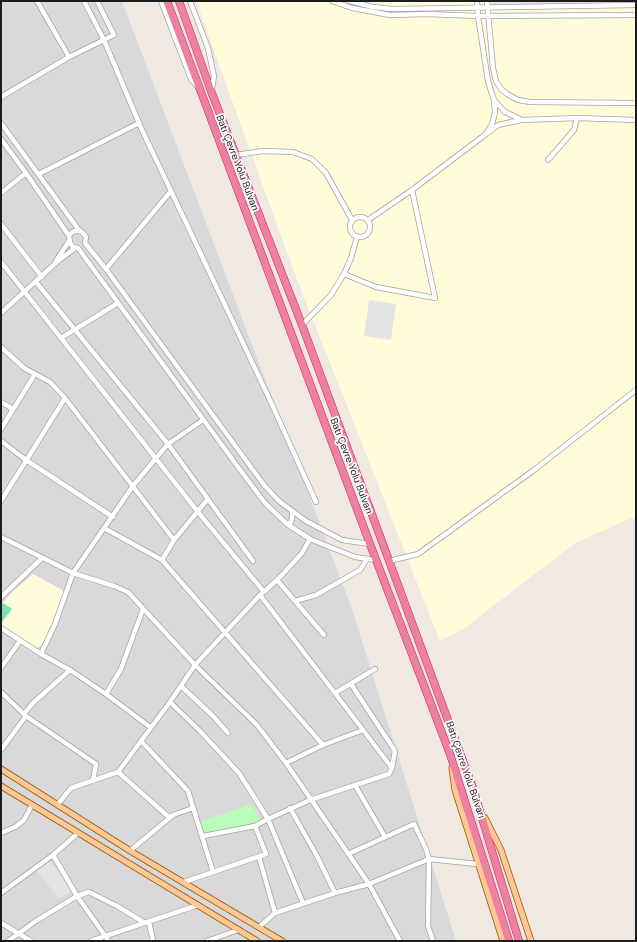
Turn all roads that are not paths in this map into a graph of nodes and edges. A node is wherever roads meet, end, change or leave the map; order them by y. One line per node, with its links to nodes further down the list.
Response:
1 (37, 1): 19 (street)
2 (84, 1): 18 (street)
3 (97, 1): 18 (street)
4 (161, 1): 20 (street)
5 (167, 1): 20 (highway, Batı Çevre Yolu Bulvarı)
6 (179, 1): 21 (highway, Batı Çevre Yolu Bulvarı)
7 (190, 1): 21 (street)
8 (332, 1): 15 (street)
9 (350, 1): 14 (street)
10 (477, 1): 14 (street)
11 (487, 1): 13 (street)
12 (636, 5): 13 (street)
13 (487, 7): 14 (street); 16 (street)
14 (477, 8): 15 (street)
15 (478, 16): 16 (street); 23 (street)
16 (487, 16): 17 (street); 24 (street)
17 (636, 16)
18 (104, 40): 19 (street); 29 (street)
19 (68, 57): 22 (street)
20 (199, 88): 83 (highway, Batı Çevre Yolu Bulvarı)
21 (211, 91): 32 (highway, Batı Çevre Yolu Bulvarı)
22 (1, 97)
23 (494, 100): 26 (street); 30 (street)
24 (636, 103)
25 (577, 118): 26 (street); 27 (street); 33 (street)
26 (522, 120): 30 (street)
27 (636, 120)
28 (1, 123): 35 (street)
29 (139, 123): 35 (street); 37 (street)
30 (486, 134): 36 (street)
31 (1, 139): 34 (street)
32 (236, 155): 39 (street); 56 (highway, Batı Çevre Yolu Bulvarı)
33 (548, 160)
34 (26, 173): 38 (street); 44 (street)
35 (39, 174): 42 (street)
36 (412, 190): 40 (street); 50 (street)
37 (170, 192): 49 (street); 74 (street)
38 (1, 193)
39 (352, 220): 40 (street); 43 (street)
40 (368, 220): 43 (street)
41 (1, 224): 51 (street)
42 (78, 230): 44 (street); 45 (street)
43 (357, 236): 50 (street)
44 (69, 238): 46 (street); 48 (street)
45 (85, 243): 46 (street); 49 (street)
46 (76, 248): 48 (street); 54 (street)
47 (1, 262): 53 (street)
48 (53, 265): 51 (street)
49 (106, 269): 75 (street)
50 (344, 274): 56 (street)
51 (42, 277): 52 (street)
52 (36, 282): 53 (street); 57 (street)
53 (25, 292): 55 (street); 58 (street)
54 (118, 303): 57 (street); 65 (street)
55 (1, 313)
56 (302, 325): 89 (highway, Batı Çevre Yolu Bulvarı)
57 (74, 330): 58 (street); 68 (street)
58 (61, 338): 69 (street)
59 (1, 347): 60 (street)
60 (35, 374): 62 (street); 64 (street)
61 (636, 390): 89 (street)
62 (65, 398): 70 (street); 71 (street)
63 (1, 402): 64 (street)
64 (13, 409): 66 (street)
65 (203, 420): 68 (street); 78 (street)
66 (1, 429)
67 (1, 441): 70 (street)
68 (168, 444): 69 (street); 72 (street)
69 (156, 458): 71 (street); 76 (street)
70 (26, 460): 73 (street); 77 (street)
71 (134, 486): 77 (street); 82 (street)
72 (208, 499): 76 (street); 88 (street)
73 (1, 501)
74 (316, 502)
75 (292, 511): 78 (street); 83 (street)
76 (198, 512): 82 (street); 92 (street)
77 (113, 517): 79 (street)
78 (287, 524): 81 (street)
79 (104, 528): 86 (street); 90 (street)
80 (1, 537): 84 (street)
81 (310, 539): 85 (street); 91 (street)
82 (174, 540): 86 (street)
83 (370, 544): 87 (highway, Batı Çevre Yolu Bulvarı)
84 (42, 558): 90 (street); 93 (street)
85 (367, 559): 87 (street); 94 (street)
86 (162, 560): 97 (street)
87 (376, 560): 118 (highway, Batı Çevre Yolu Bulvarı)
88 (253, 561)
89 (389, 561): 127 (highway, Batı Çevre Yolu Bulvarı)
90 (73, 573): 95 (street); 100 (street)
91 (277, 580): 92 (street); 94 (street)
92 (262, 594): 97 (street); 108 (street)
93 (1, 597)
94 (295, 601): 98 (street)
95 (143, 610): 101 (street); 109 (street)
96 (1, 628): 99 (street)
97 (225, 632): 101 (street); 116 (street)
98 (324, 635)
99 (20, 641): 100 (street); 102 (street)
100 (41, 654): 104 (street)
101 (195, 665): 106 (street); 119 (street)
102 (1, 668)
103 (375, 668): 105 (street)
104 (70, 670): 109 (street); 111 (street)
105 (351, 684): 108 (street); 120 (street)
106 (181, 686): 110 (street); 114 (street)
107 (1, 692): 111 (street)
108 (335, 693): 113 (street)
109 (106, 694): 112 (street)
110 (170, 702): 112 (street); 133 (street)
111 (25, 715): 117 (street); 123 (street)
112 (150, 727): 115 (street)
113 (363, 730): 116 (street); 120 (street)
114 (228, 733)
115 (141, 741): 122 (street); 130 (street)
116 (323, 744): 119 (street)
117 (1, 750)
118 (450, 754): 144 (main road); 170 (highway, Batı Çevre Yolu Bulvarı)
119 (286, 763): 126 (street)
120 (392, 768): 124 (street)
121 (1, 769): 128 (main road)
122 (118, 772): 123 (street); 132 (street)
123 (93, 780): 128 (street)
124 (355, 785): 126 (street); 138 (street)
125 (1, 786): 129 (main road)
126 (310, 800): 131 (street); 140 (street)
127 (476, 802): 171 (highway, Batı Çevre Yolu Bulvarı); 172 (main road)
128 (58, 804): 139 (main road)
129 (32, 805): 135 (street); 136 (main road)
130 (193, 808): 132 (street); 137 (street)
131 (290, 808): 133 (street); 149 (street)
132 (170, 818): 139 (street)
133 (268, 819): 134 (street); 151 (street)
134 (255, 826): 137 (street); 142 (street)
135 (1, 833)
136 (78, 833): 141 (street); 152 (main road)
137 (203, 836): 145 (street)
138 (384, 837): 140 (street); 143 (street)
139 (131, 850): 146 (main road)
140 (348, 854): 147 (street)
141 (53, 855): 148 (street); 150 (street)
142 (259, 856): 145 (street); 153 (street)
143 (429, 859): 144 (street); 147 (street); 168 (street)
144 (477, 864): 169 (main road)
145 (213, 872): 146 (street)
146 (184, 882): 156 (main road)
147 (369, 884): 149 (street); 167 (street)
148 (1, 893)
149 (335, 893): 151 (street)
150 (77, 896): 155 (street); 158 (street); 159 (street)
151 (303, 903): 153 (street)
152 (198, 906): 155 (street); 157 (main road)
153 (275, 913): 156 (street)
154 (1, 923): 158 (street)
155 (147, 923): 159 (street); 163 (street)
156 (259, 927): 166 (main road)
157 (238, 930): 164 (street); 165 (main road)
158 (18, 933): 160 (street); 161 (street)
159 (107, 939): 162 (street)
160 (8, 941)
161 (31, 941)
162 (92, 941)
163 (153, 941)
164 (207, 941)
165 (257, 941)
166 (282, 941)
167 (400, 941)
168 (433, 941)
169 (503, 941)
170 (509, 941)
171 (519, 941)
172 (531, 941)

